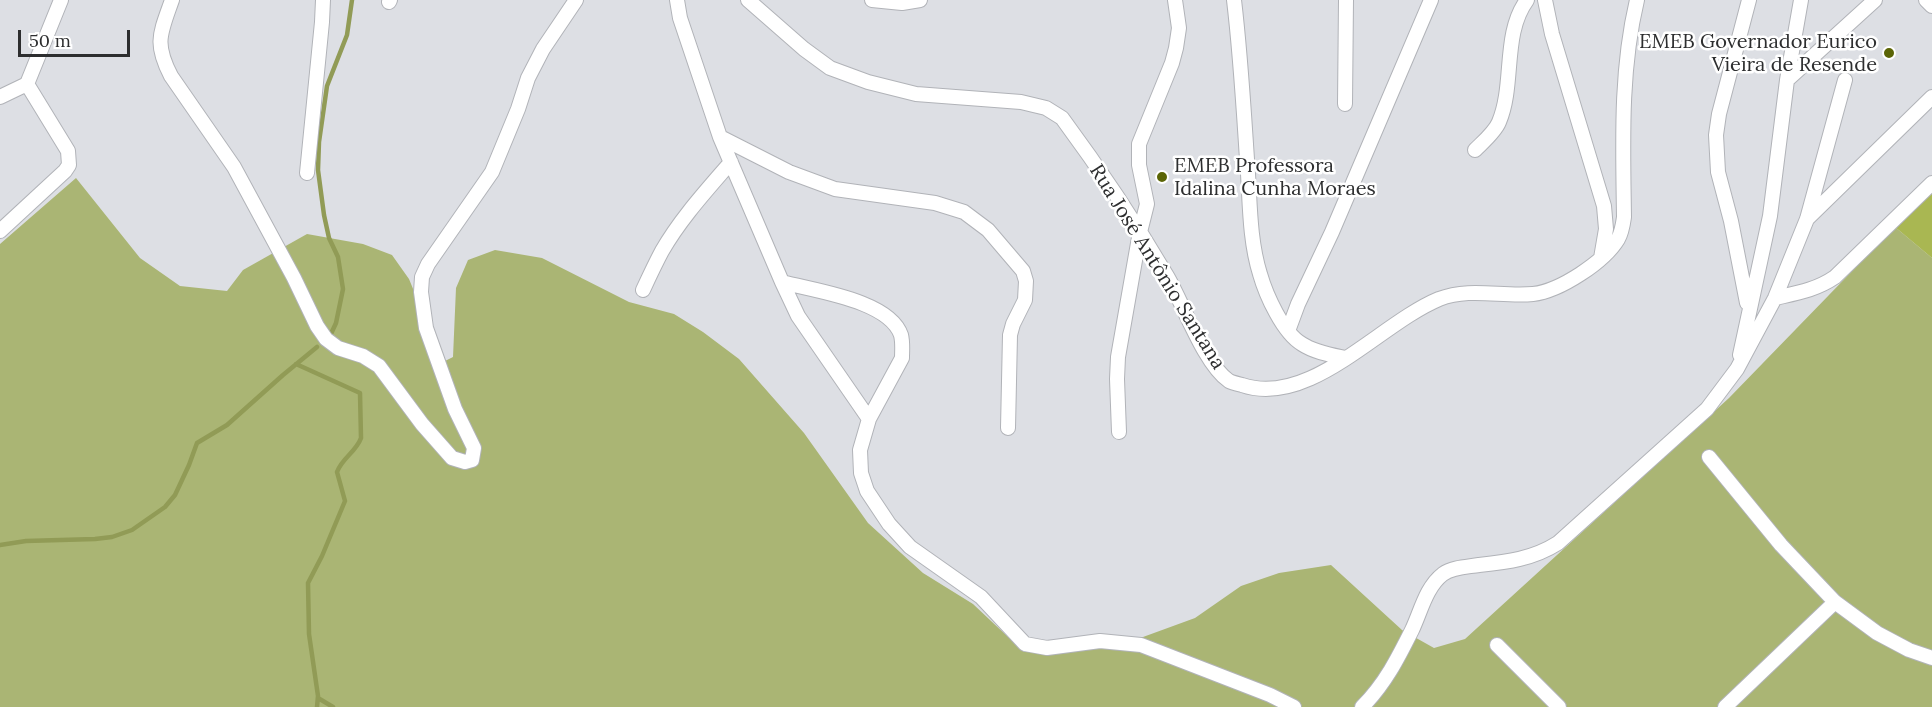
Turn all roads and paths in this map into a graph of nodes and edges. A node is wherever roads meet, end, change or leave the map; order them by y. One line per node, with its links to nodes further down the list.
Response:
1 (61, 0): 23 (street)
2 (172, 0): 4 (street)
3 (323, 0): 30 (street)
4 (576, 0)
5 (677, 0): 27 (street)
6 (748, 0): 34 (street, Rua José Antônio Santana)
7 (872, 0): 8 (street)
8 (920, 0)
9 (1175, 0): 34 (street)
10 (1234, 0): 40 (street)
11 (1346, 0): 26 (street)
12 (1431, 0): 40 (street)
13 (1527, 0): 28 (street)
14 (1545, 0): 35 (street)
15 (1637, 0): 35 (street, Rua José Antônio Santana)
16 (1749, 0): 39 (street)
17 (1801, 0): 21 (street)
18 (1875, 0): 21 (street)
19 (1926, 0): 20 (street)
20 (1932, 6)
21 (1787, 80): 39 (street)
22 (1845, 80): 32 (street)
23 (27, 84): 24 (street); 33 (street)
24 (0, 97)
25 (1932, 97): 32 (street)
26 (1345, 104)
27 (720, 137): 29 (street); 44 (street)
28 (1475, 150)
29 (731, 162): 36 (street); 37 (street)
30 (307, 173)
31 (1932, 183): 38 (street)
32 (1807, 219): 38 (street)
33 (0, 231)
34 (1140, 232): 41 (street, Rua José Antônio Santana); 45 (street)
35 (1601, 258): 41 (street, Rua José Antônio Santana)
36 (782, 282): 43 (street); 43 (street)
37 (643, 290)
38 (1775, 298): 42 (street)
39 (1749, 309): 42 (street)
40 (1288, 331): 41 (street)
41 (1345, 358)
42 (1737, 369): 51 (street)
43 (869, 419): 50 (street)
44 (1008, 428)
45 (1119, 432)
46 (1709, 458): 47 (street)
47 (1835, 602): 49 (street); 53 (street)
48 (1497, 645): 52 (street)
49 (1932, 658)
50 (1294, 707)
51 (1362, 707)
52 (1558, 707)
53 (1725, 707)

